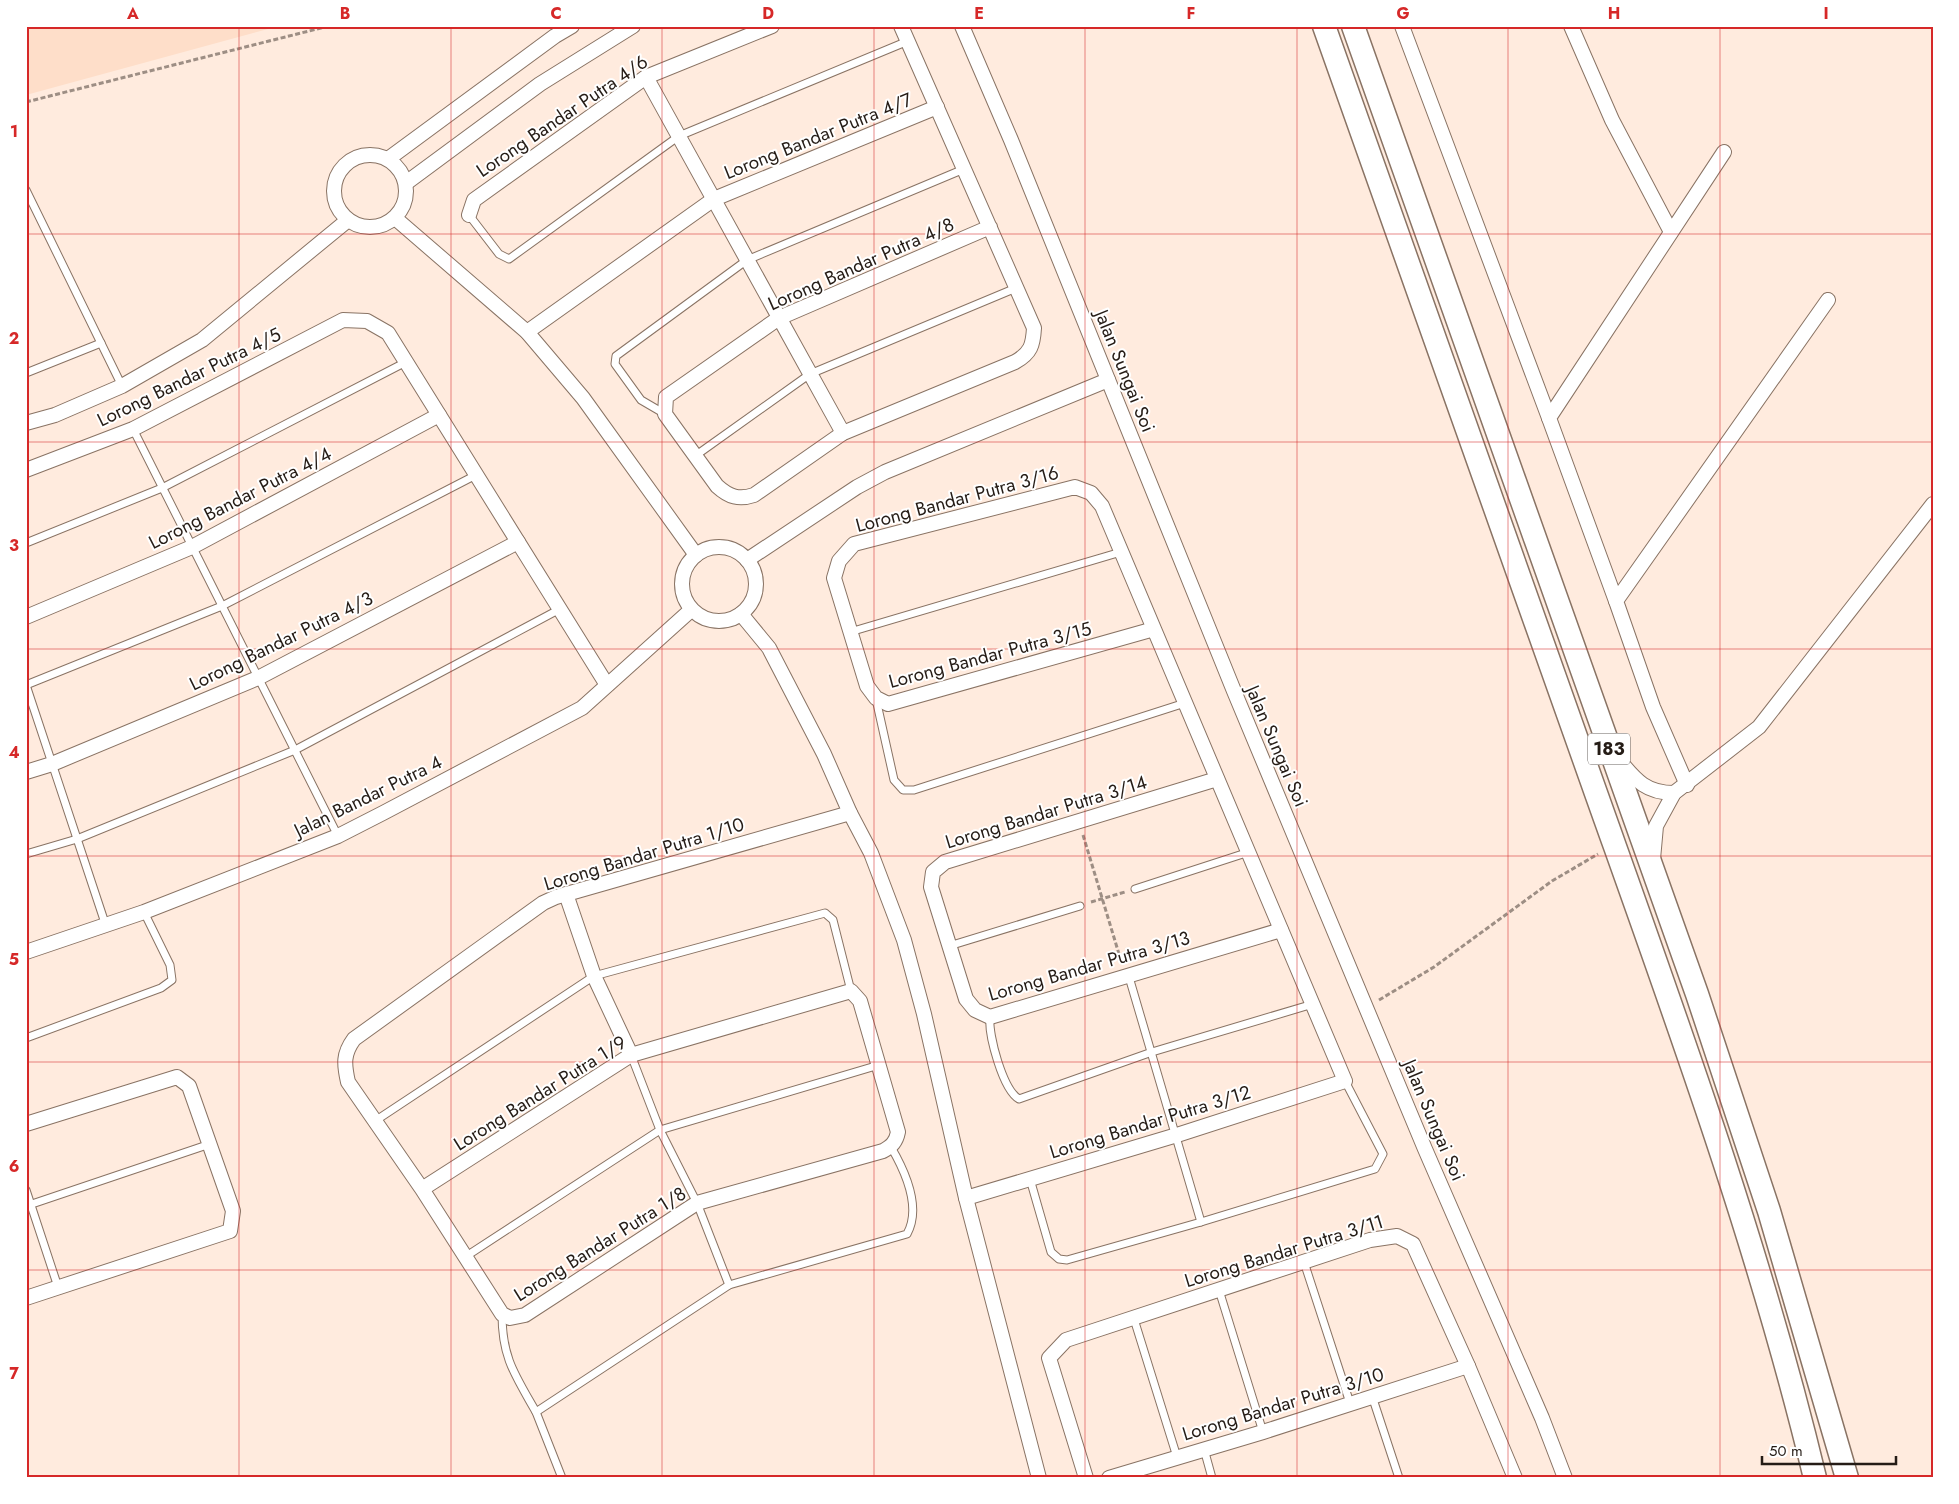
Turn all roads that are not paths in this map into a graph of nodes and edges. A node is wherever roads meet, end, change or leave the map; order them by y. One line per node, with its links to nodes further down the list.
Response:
1 (572, 26): 15 (street)
2 (633, 26): 17 (street)
3 (772, 26): 11 (street, Lorong Bandar Putra 4/6)
4 (901, 26): 10 (street)
5 (962, 26): 34 (street, Jalan Sungai Soi)
6 (1324, 26): 133 (highway, 183)
7 (1353, 26): 66 (highway, 183)
8 (1402, 26): 38 (street)
9 (1571, 26): 24 (street)
10 (908, 41): 12 (street); 13 (lane)
11 (646, 77): 13 (street); 20 (street, Lorong Bandar Putra 4/6)
12 (937, 107): 16 (street); 19 (street, Lorong Bandar Putra 4/7)
13 (679, 136): 19 (street); 20 (lane)
14 (1724, 152): 24 (street)
15 (388, 159): 17 (street); 22 (street)
16 (964, 169): 23 (street); 25 (lane)
17 (406, 183): 21 (street)
18 (26, 190): 30 (lane)
19 (714, 199): 25 (street); 29 (street)
20 (469, 216)
21 (395, 218): 22 (street); 29 (street)
22 (348, 220): 35 (street)
23 (990, 227): 26 (street); 28 (street, Lorong Bandar Putra 4/8)
24 (1671, 232): 38 (street)
25 (747, 260): 28 (street); 36 (lane)
26 (1016, 288): 33 (lane); 41 (street)
27 (1828, 300): 53 (street)
28 (780, 318): 33 (street); 36 (street, Lorong Bandar Putra 4/8)
29 (527, 332): 51 (street)
30 (100, 343): 32 (lane); 35 (lane)
31 (406, 362): 37 (street); 40 (street, Lorong Bandar Putra 4/5); 45 (lane)
32 (26, 372)
33 (810, 374): 41 (street); 42 (lane)
34 (1108, 380): 52 (street); 132 (street, Jalan Sungai Soi)
35 (122, 386): 39 (street)
36 (665, 414): 42 (street)
37 (439, 415): 44 (street); 49 (street, Lorong Bandar Putra 4/4)
38 (1549, 418): 53 (street)
39 (26, 423)
40 (134, 429): 43 (street, Lorong Bandar Putra 4/5); 45 (lane)
41 (843, 433): 42 (street)
42 (695, 456)
43 (26, 470)
44 (476, 475): 47 (street); 54 (lane)
45 (162, 488): 48 (lane); 49 (lane)
46 (1933, 504): 71 (street)
47 (518, 542): 55 (street); 61 (street, Lorong Bandar Putra 4/3)
48 (26, 543)
49 (192, 548): 54 (lane); 58 (street, Lorong Bandar Putra 4/4)
50 (1122, 552): 59 (street); 60 (lane); 60 (street, Lorong Bandar Putra 3/16)
51 (696, 555): 52 (street); 56 (street)
52 (747, 560): 57 (street)
53 (1616, 601): 71 (street)
54 (222, 606): 61 (lane); 62 (lane)
55 (560, 609): 63 (street); 67 (lane)
56 (691, 610): 57 (street); 63 (street, Jalan Bandar Putra 4)
57 (741, 614): 73 (street)
58 (26, 617)
59 (1154, 629): 64 (street, Lorong Bandar Putra 3/15); 65 (street)
60 (850, 632): 64 (street, Lorong Bandar Putra 3/15)
61 (258, 678): 67 (lane); 68 (street, Lorong Bandar Putra 4/3)
62 (26, 685): 68 (lane)
63 (608, 685): 74 (street, Jalan Bandar Putra 4)
64 (876, 698): 65 (lane)
65 (1185, 703): 70 (street)
66 (1608, 745): 72 (street); 78 (highway, 183)
67 (295, 750): 74 (lane); 75 (lane)
68 (52, 764): 69 (street, Lorong Bandar Putra 4/3); 75 (lane)
69 (26, 772)
70 (1217, 779): 76 (street); 85 (street, Lorong Bandar Putra 3/14)
71 (1687, 785): 72 (street)
72 (1674, 793): 78 (street)
73 (850, 813): 80 (street, Lorong Bandar Putra 1/10); 106 (street)
74 (338, 836): 82 (street, Jalan Bandar Putra 4)
75 (77, 839): 77 (lane); 83 (lane)
76 (1248, 852): 79 (lane); 84 (street)
77 (26, 854)
78 (1652, 871): 134 (highway, 183)
79 (1135, 888)
80 (566, 894): 87 (street); 97 (street, Lorong Bandar Putra 1/10)
81 (1080, 906): 85 (lane)
82 (144, 912): 83 (street, Jalan Bandar Putra 4); 92 (lane)
83 (106, 926): 86 (street, Jalan Bandar Putra 4)
84 (1281, 930): 88 (street, Lorong Bandar Putra 3/13); 90 (street)
85 (949, 946): 91 (street, Lorong Bandar Putra 3/13)
86 (26, 952)
87 (594, 976): 89 (lane); 94 (street); 97 (lane)
88 (1128, 977): 91 (street, Lorong Bandar Putra 3/13); 93 (lane)
89 (854, 992): 94 (street, Lorong Bandar Putra 1/9); 95 (street)
90 (1313, 1004): 93 (lane); 96 (street)
91 (990, 1017): 93 (lane)
92 (26, 1038)
93 (1152, 1052): 100 (lane)
94 (631, 1055): 99 (lane); 104 (street, Lorong Bandar Putra 1/9)
95 (879, 1065): 99 (lane); 102 (street)
96 (1345, 1081): 100 (street, Lorong Bandar Putra 3/12); 109 (lane)
97 (376, 1121): 104 (street)
98 (26, 1124): 101 (street)
99 (660, 1130): 107 (lane); 110 (lane)
100 (1177, 1135): 103 (street, Lorong Bandar Putra 3/12); 109 (lane)
101 (210, 1144): 108 (lane); 113 (street)
102 (891, 1147): 107 (street, Lorong Bandar Putra 1/8); 112 (lane)
103 (1030, 1179): 106 (street, Lorong Bandar Putra 3/12); 109 (lane)
104 (422, 1189): 110 (street)
105 (26, 1190): 108 (lane)
106 (966, 1198): 126 (street)
107 (697, 1202): 112 (lane); 116 (street, Lorong Bandar Putra 1/8)
108 (29, 1205): 113 (lane)
109 (1201, 1222)
110 (465, 1257): 116 (street)
111 (1304, 1262): 114 (street, Lorong Bandar Putra 3/11); 118 (street, Lorong Bandar Putra 3/11); 120 (lane)
112 (729, 1285): 121 (lane)
113 (58, 1287): 115 (street)
114 (1220, 1290): 117 (street, Lorong Bandar Putra 3/11); 122 (lane)
115 (26, 1298)
116 (502, 1314): 121 (lane)
117 (1134, 1319): 124 (lane); 127 (street, Lorong Bandar Putra 3/11)
118 (1468, 1366): 119 (street, Lorong Bandar Putra 3/10); 131 (street, Lorong Bandar Putra 3/11)
119 (1372, 1396): 120 (street, Lorong Bandar Putra 3/10); 130 (lane)
120 (1350, 1403): 122 (street, Lorong Bandar Putra 3/10)
121 (536, 1412): 125 (lane)
122 (1264, 1432): 123 (street, Lorong Bandar Putra 3/10)
123 (1204, 1450): 124 (street, Lorong Bandar Putra 3/10); 129 (lane)
124 (1176, 1457): 128 (street, Lorong Bandar Putra 3/10)
125 (562, 1478)
126 (1039, 1478)
127 (1086, 1478)
128 (1109, 1478)
129 (1212, 1478)
130 (1399, 1478)
131 (1514, 1478)
132 (1564, 1478)
133 (1815, 1478)
134 (1847, 1478)

